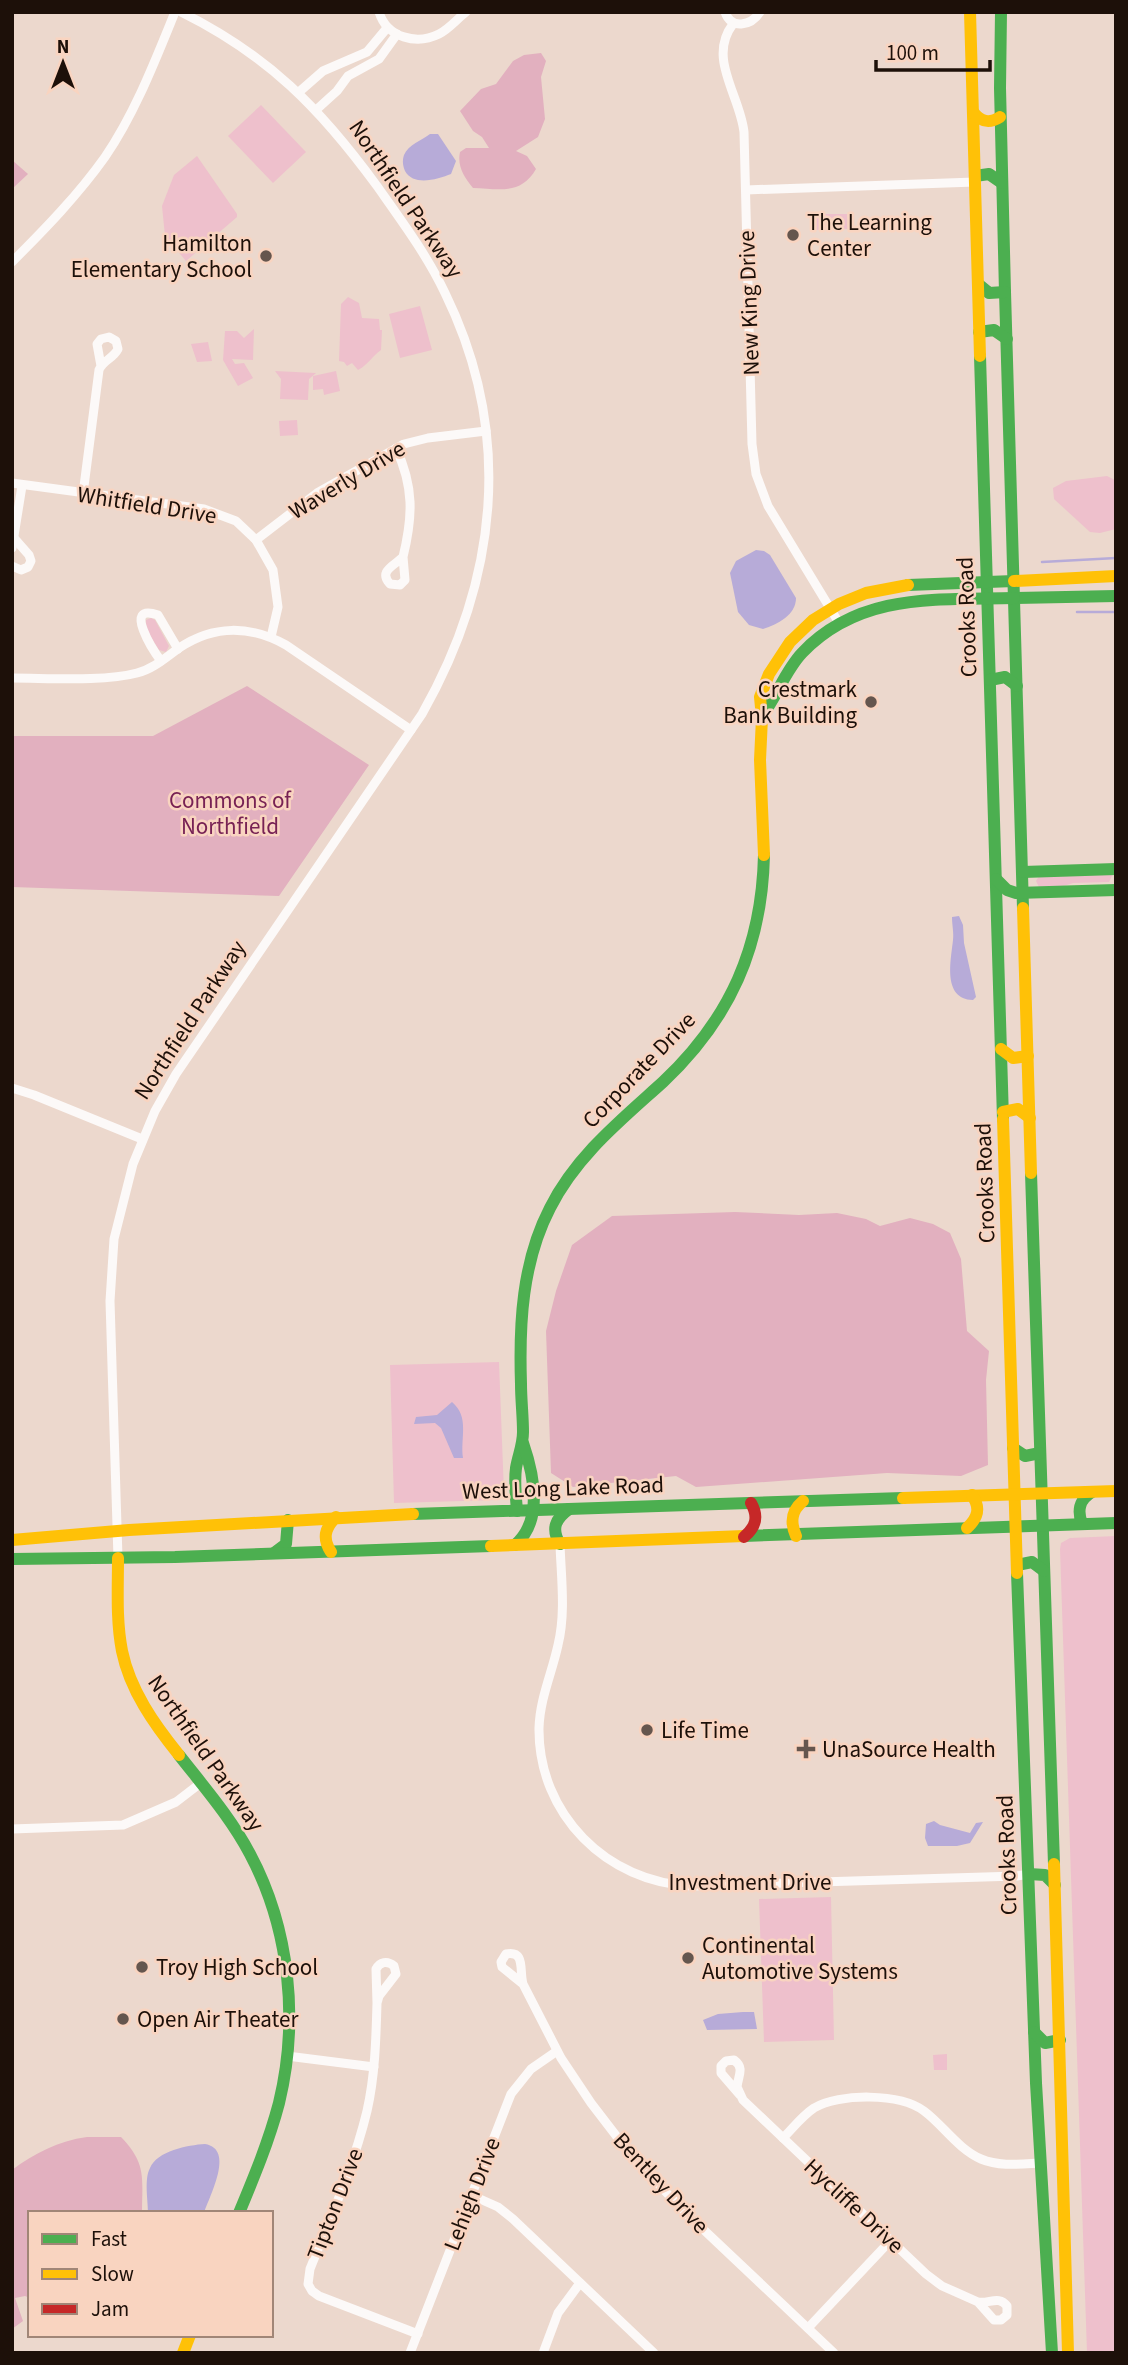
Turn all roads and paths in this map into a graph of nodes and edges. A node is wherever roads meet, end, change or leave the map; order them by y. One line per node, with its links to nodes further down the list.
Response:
1 (175, 12): 18 (street)
2 (181, 12): 11 (street, Northfield Parkway)
3 (379, 12): 10 (street)
4 (466, 12): 10 (street)
5 (725, 12): 9 (street)
6 (760, 12): 9 (street)
7 (970, 12): 13 (main road, Crooks Road)
8 (1001, 12): 14 (main road, Crooks Road)
9 (733, 24): 17 (street, New King Drive)
10 (391, 31): 11 (street); 12 (street)
11 (299, 92): 12 (street, Northfield Parkway)
12 (316, 110): 24 (street, Northfield Parkway)
13 (973, 112): 14 (main road); 15 (main road, Crooks Road)
14 (1000, 117): 16 (main road, Crooks Road)
15 (975, 179): 16 (main road); 17 (street); 19 (main road, Crooks Road)
16 (1002, 183): 20 (main road, Crooks Road)
17 (746, 190): 38 (street, New King Drive)
18 (12, 262)
19 (978, 284): 20 (main road); 21 (main road, Crooks Road)
20 (1005, 292): 22 (main road, Crooks Road)
21 (979, 332): 22 (main road); 34 (main road, Crooks Road)
22 (1007, 339): 33 (main road, Crooks Road)
23 (101, 366): 27 (street)
24 (486, 431): 25 (street, Waverly Drive); 49 (street, Northfield Parkway)
25 (396, 448): 28 (street, Waverly Drive); 30 (street)
26 (17, 484): 27 (street, Whitfield Drive); 29 (street)
27 (83, 494): 28 (street, Whitfield Drive)
28 (256, 540): 40 (street, Whitfield Drive)
29 (13, 543): 31 (street)
30 (403, 557)
31 (12, 566)
32 (1116, 576): 33 (main road, Corporate Drive)
33 (1014, 580): 34 (main road, Corporate Drive); 36 (main road, Crooks Road)
34 (987, 581): 37 (main road, Crooks Road); 38 (main road, Corporate Drive)
35 (1116, 596): 36 (main road)
36 (1014, 598): 37 (main road); 47 (main road, Crooks Road)
37 (987, 599): 39 (main road); 46 (main road, Crooks Road)
38 (831, 609): 39 (street, New King Drive); 43 (main road, Corporate Drive)
39 (839, 623): 44 (main road)
40 (271, 637): 41 (street); 49 (street)
41 (177, 649): 42 (street); 42 (street)
42 (161, 662): 45 (street)
43 (775, 663): 44 (main road); 48 (main road, Corporate Drive)
44 (789, 671): 48 (main road)
45 (12, 678)
46 (990, 680): 47 (main road); 52 (main road, Crooks Road)
47 (1017, 686): 51 (main road, Crooks Road)
48 (762, 716): 61 (main road, Corporate Drive)
49 (411, 730): 60 (street, Northfield Parkway)
50 (1116, 869): 51 (main road)
51 (1023, 872): 54 (main road, Crooks Road)
52 (996, 879): 54 (main road); 55 (main road, Crooks Road)
53 (1113, 886): 54 (main road)
54 (1023, 893): 56 (main road, Crooks Road)
55 (1002, 1049): 56 (main road); 58 (main road, Crooks Road)
56 (1028, 1056): 59 (main road, Crooks Road)
57 (12, 1088): 60 (street)
58 (1003, 1112): 59 (main road); 62 (main road, Crooks Road)
59 (1030, 1118): 63 (main road, Crooks Road)
60 (142, 1139): 81 (street, Northfield Parkway)
61 (523, 1443): 72 (main road, Corporate Drive); 73 (main road, Corporate Drive)
62 (1013, 1448): 63 (main road); 67 (main road, Crooks Road)
63 (1040, 1453): 66 (main road, Crooks Road)
64 (1116, 1491): 65 (main road, West Long Lake Road)
65 (1092, 1492): 66 (main road, West Long Lake Road); 77 (main road)
66 (1041, 1493): 67 (main road, West Long Lake Road); 78 (main road, Crooks Road)
67 (1015, 1494): 68 (main road, West Long Lake Road); 79 (main road, Crooks Road)
68 (972, 1496): 69 (main road, West Long Lake Road); 80 (main road)
69 (803, 1501): 70 (main road, West Long Lake Road); 82 (main road)
70 (751, 1503): 71 (main road, West Long Lake Road); 83 (main road)
71 (569, 1509): 72 (main road, West Long Lake Road); 85 (main road)
72 (533, 1510): 73 (main road, West Long Lake Road); 86 (main road)
73 (517, 1511): 74 (main road, West Long Lake Road)
74 (336, 1517): 75 (main road, West Long Lake Road); 87 (main road)
75 (288, 1520): 81 (main road, West Long Lake Road); 88 (main road)
76 (1116, 1523): 77 (main road)
77 (1082, 1524): 78 (main road)
78 (1042, 1525): 79 (main road); 92 (main road, Crooks Road)
79 (1016, 1526): 80 (main road); 91 (main road, Crooks Road)
80 (967, 1528): 82 (main road)
81 (117, 1531): 84 (main road, West Long Lake Road); 89 (street, Northfield Parkway)
82 (796, 1536): 83 (main road)
83 (744, 1537): 85 (main road)
84 (12, 1540)
85 (560, 1544): 86 (main road); 97 (street, Investment Drive)
86 (515, 1545): 87 (main road)
87 (331, 1552): 88 (main road)
88 (274, 1553): 89 (main road)
89 (117, 1558): 90 (main road); 95 (main road, Northfield Parkway)
90 (12, 1559)
91 (1017, 1565): 92 (main road); 93 (main road, Crooks Road)
92 (1044, 1571): 94 (main road, Crooks Road)
93 (1024, 1755): 94 (main road); 97 (main road, Crooks Road)
94 (1051, 1763): 98 (main road, Crooks Road)
95 (202, 1782): 96 (street); 104 (main road, Northfield Parkway)
96 (12, 1829)
97 (1029, 1874): 98 (main road); 101 (main road, Crooks Road)
98 (1055, 1885): 102 (main road, Crooks Road)
99 (523, 1984): 103 (street, Bentley Drive)
100 (377, 2003): 105 (street, Tipton Drive)
101 (1034, 2032): 102 (main road); 106 (main road, Crooks Road)
102 (1060, 2040): 107 (main road, Crooks Road)
103 (557, 2051): 111 (street, Lehigh Drive); 118 (street, Bentley Drive)
104 (287, 2056): 105 (street); 112 (main road, Northfield Parkway)
105 (374, 2067): 119 (street, Tipton Drive)
106 (1036, 2083): 107 (main road); 110 (main road, Crooks Road)
107 (1061, 2086): 115 (main road, Crooks Road)
108 (740, 2095): 109 (street, Hycliffe Drive)
109 (783, 2138): 110 (street); 114 (street, Hycliffe Drive)
110 (1040, 2163): 113 (main road, Crooks Road)
111 (471, 2195): 116 (street); 119 (street, Lehigh Drive)
112 (240, 2211)
113 (1045, 2236): 115 (main road); 124 (main road, Crooks Road)
114 (891, 2240): 117 (street, Hycliffe Drive); 118 (street)
115 (1066, 2242): 125 (main road, Crooks Road)
116 (580, 2283): 121 (street); 122 (street)
117 (978, 2302)
118 (808, 2328): 123 (street, Bentley Drive)
119 (418, 2333): 120 (street, Lehigh Drive)
120 (410, 2353)
121 (542, 2353)
122 (654, 2353)
123 (834, 2353)
124 (1052, 2353)
125 (1068, 2353)

